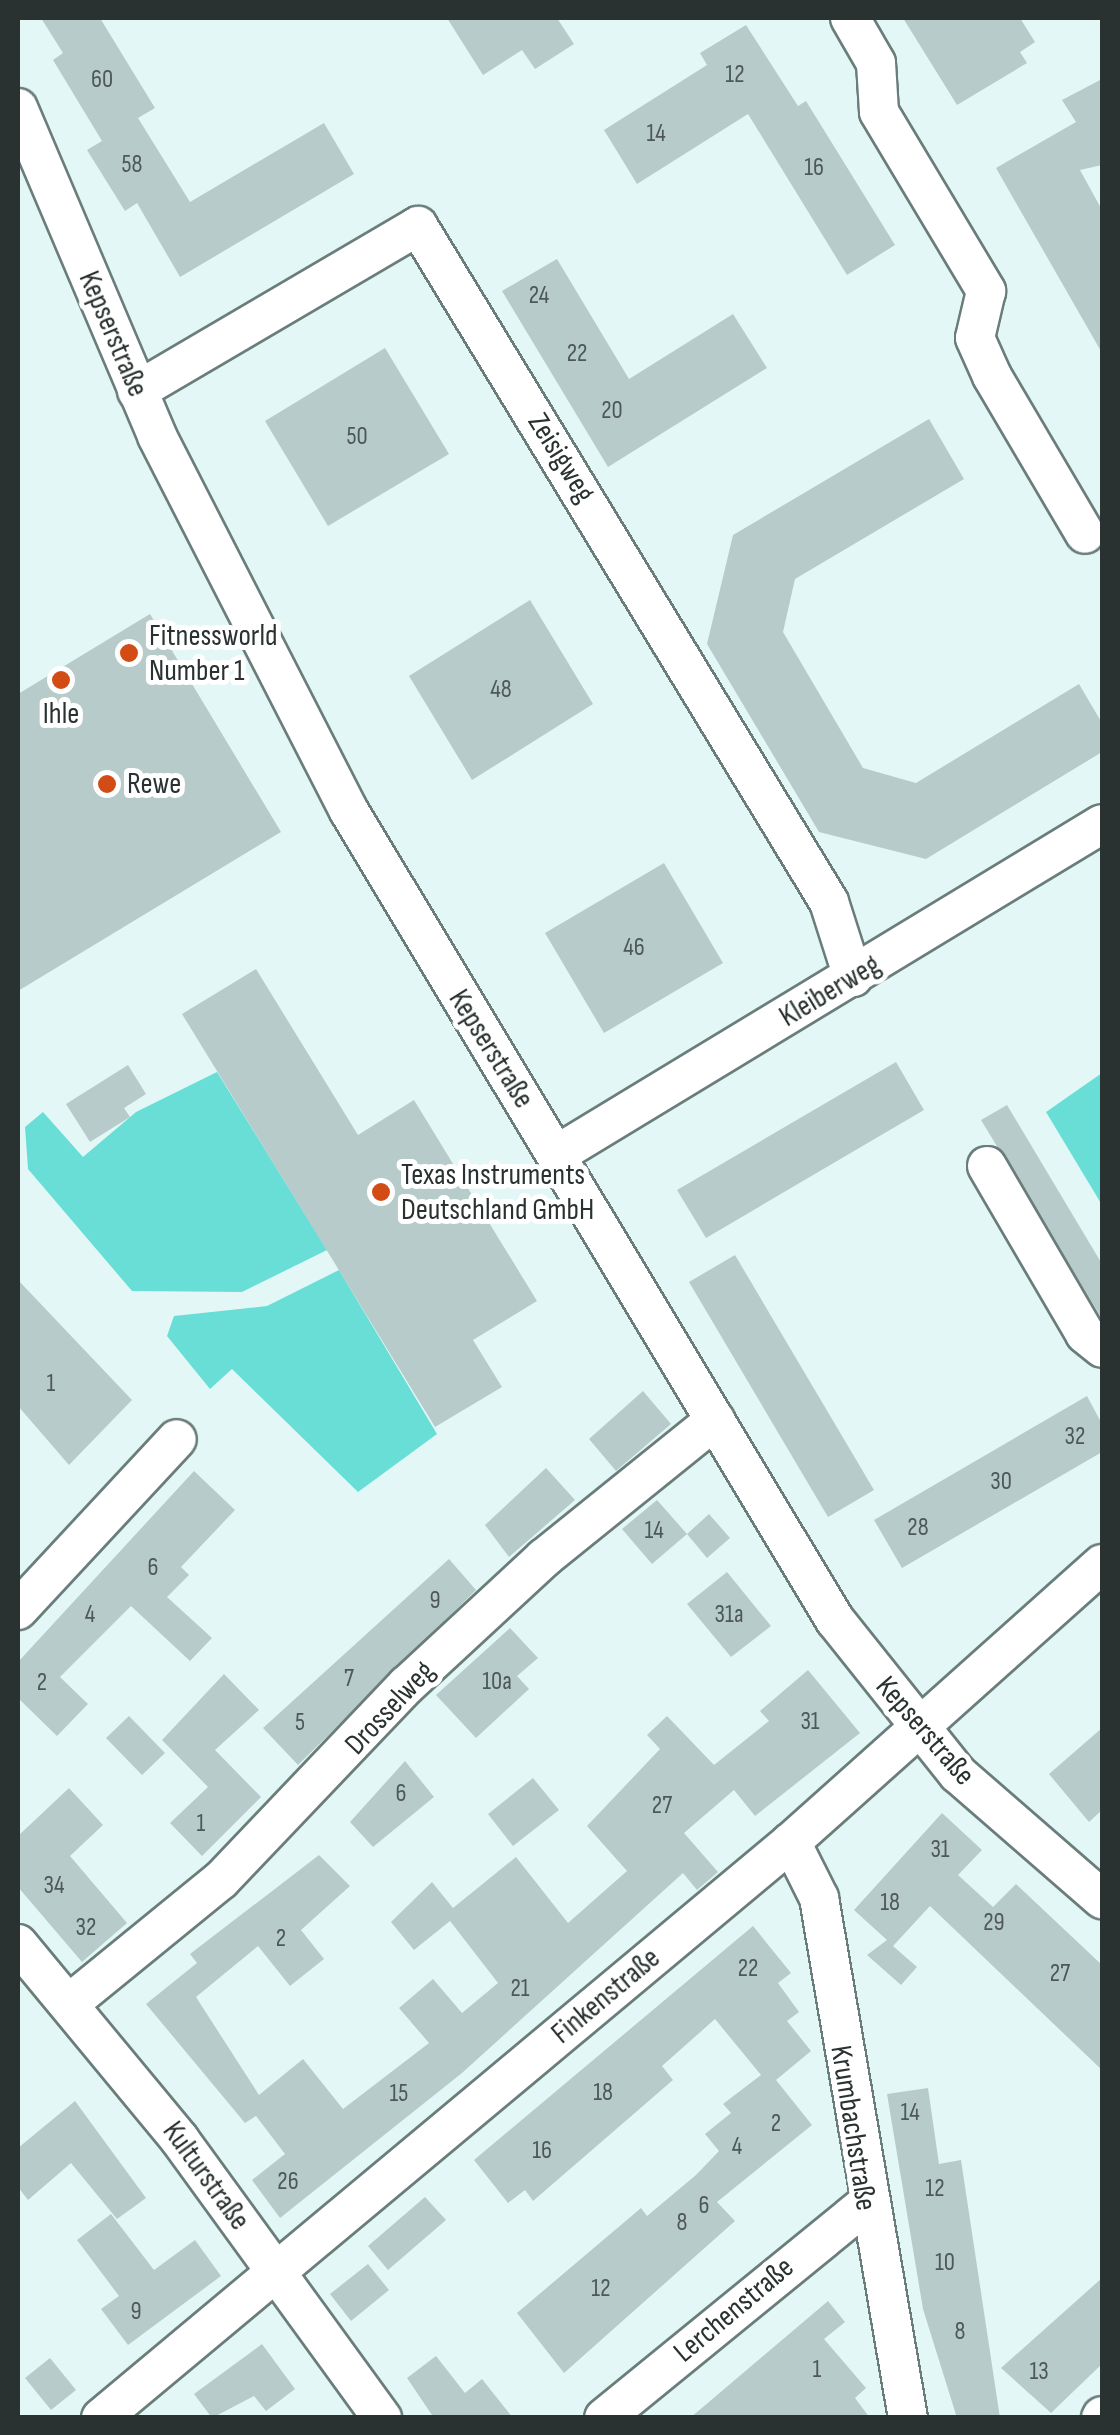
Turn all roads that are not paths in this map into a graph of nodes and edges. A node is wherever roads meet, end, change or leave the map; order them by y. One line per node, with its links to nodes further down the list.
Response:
1 (850, 18): 4 (street)
2 (18, 108): 3 (street, Kepserstraße)
3 (136, 391): 6 (street, Zeisigweg); 7 (street, Kepserstraße)
4 (1085, 534)
5 (1102, 824): 6 (street, Kleiberweg)
6 (853, 977): 7 (street, Kleiberweg)
7 (556, 1154): 10 (street, Kepserstraße)
8 (987, 1166): 9 (street)
9 (1102, 1348)
10 (715, 1420): 14 (street, Kepserstraße); 18 (street, Drosselweg)
11 (177, 1439): 13 (street)
12 (1102, 1564): 14 (street, Finkenstraße)
13 (18, 1610)
14 (918, 1731): 15 (street, Finkenstraße); 16 (street, Kepserstraße)
15 (792, 1842): 19 (street, Krumbachstraße); 20 (street, Finkenstraße)
16 (1102, 1900)
17 (18, 1944): 18 (street, Kulturstraße)
18 (70, 2003): 20 (street, Kulturstraße)
19 (865, 2205): 23 (street, Lerchenstraße); 24 (street, Krumbachstraße)
20 (272, 2272): 21 (street, Finkenstraße); 22 (street, Kulturstraße)
21 (101, 2418)
22 (382, 2418)
23 (604, 2418)
24 (908, 2418)

